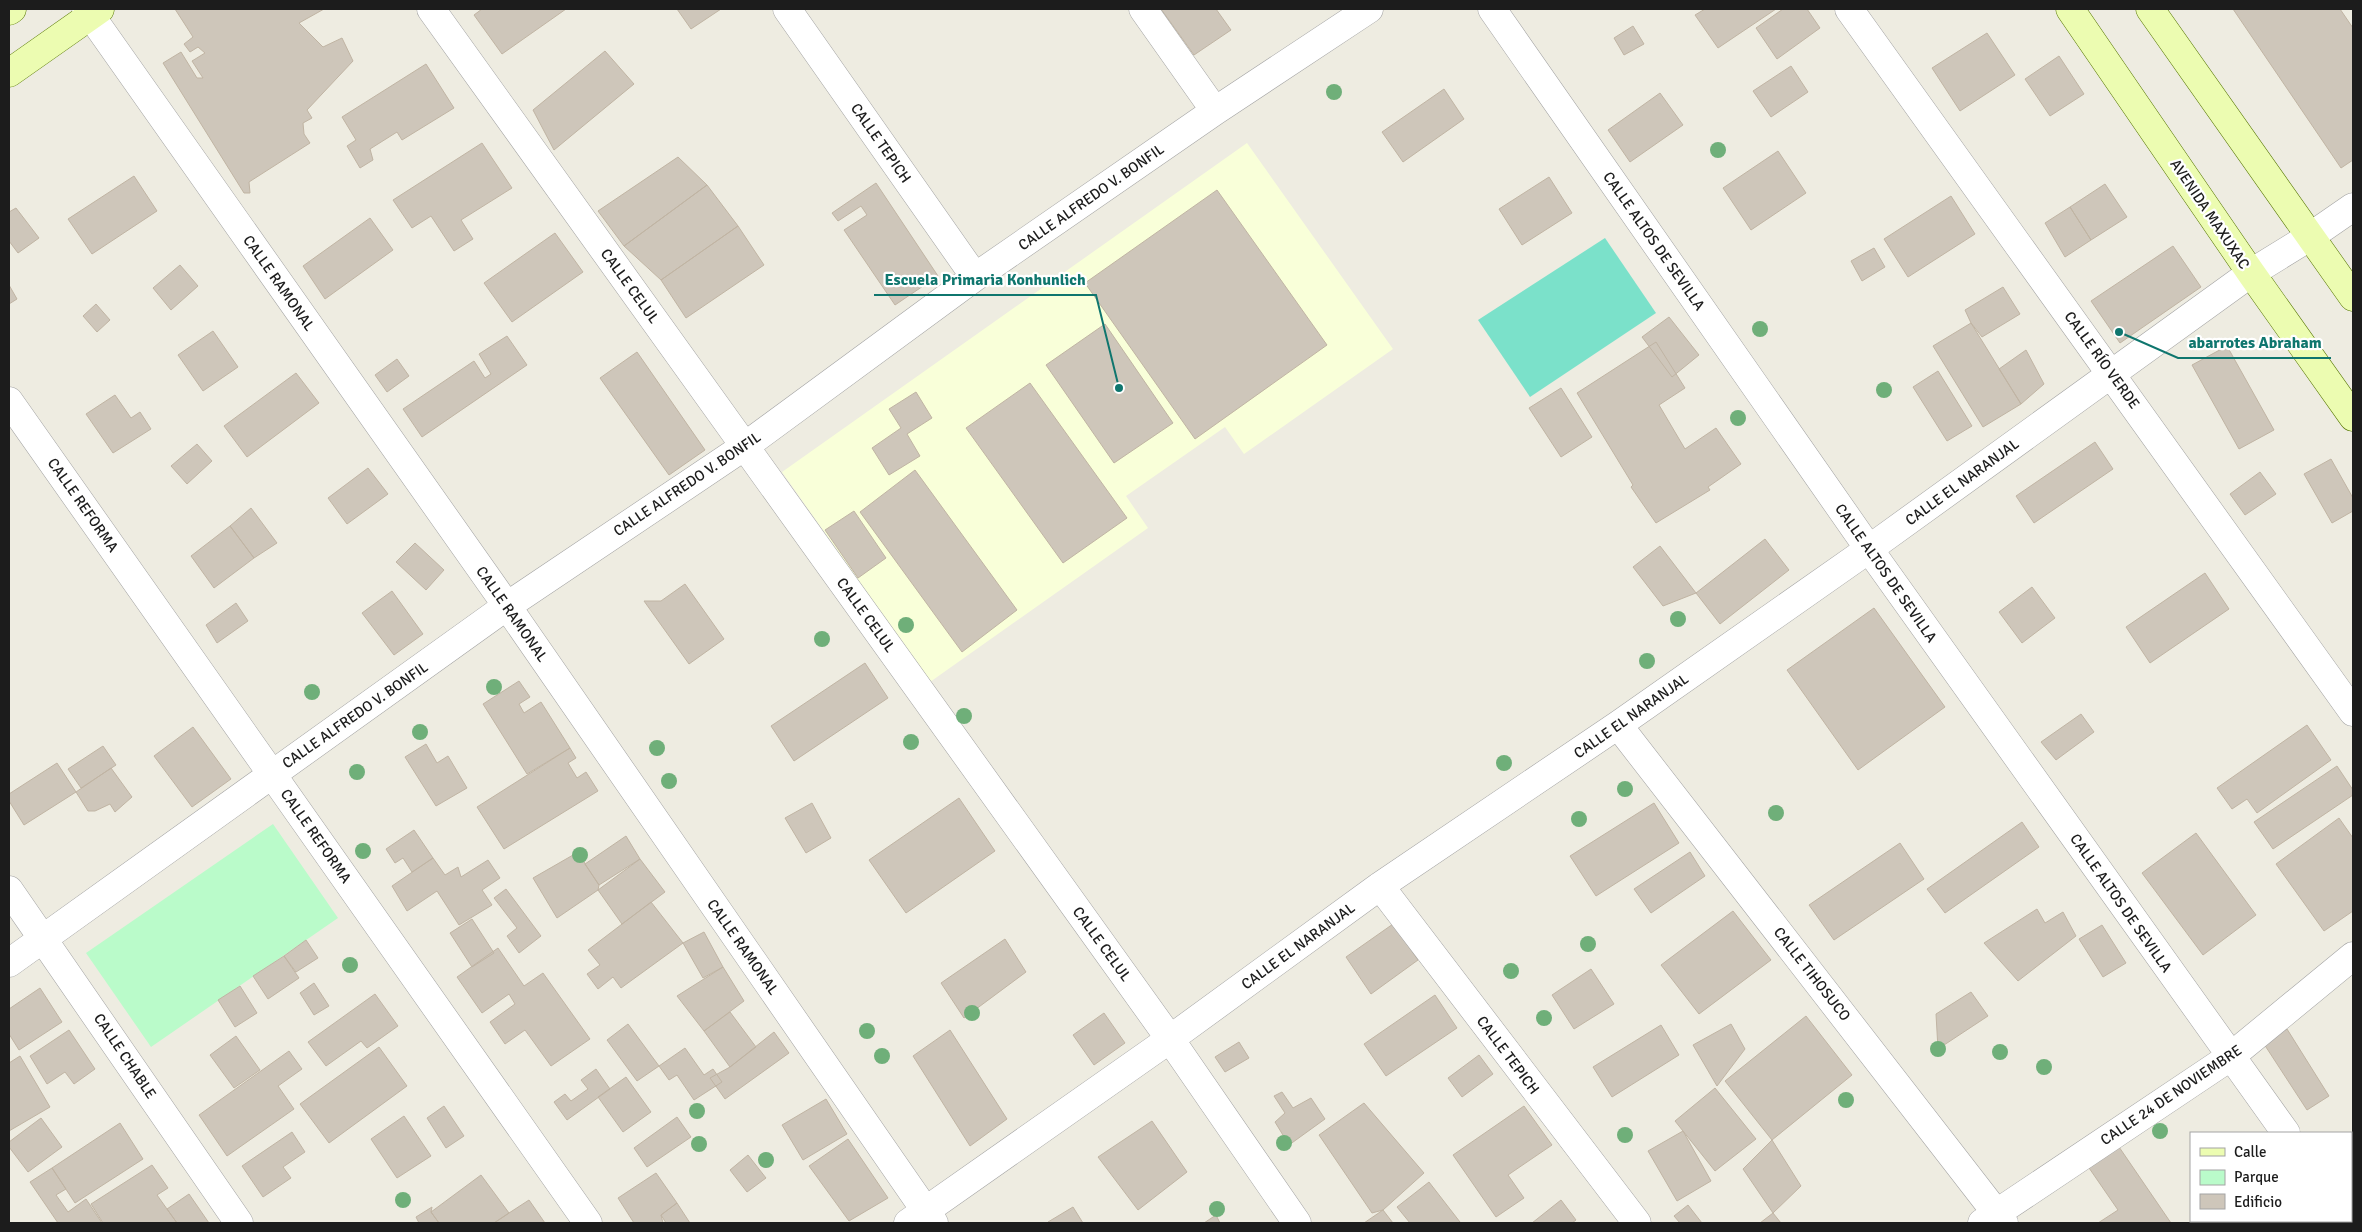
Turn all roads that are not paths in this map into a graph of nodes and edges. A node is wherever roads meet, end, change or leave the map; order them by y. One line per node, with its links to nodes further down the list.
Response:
1 (12, 9): 10 (main road)
2 (431, 9): 22 (street, CALLE CELUL)
3 (787, 9): 17 (street, CALLE TEPICH)
4 (1143, 9): 13 (street)
5 (1369, 9): 13 (street, CALLE ALFREDO V. BONFIL)
6 (1492, 9): 23 (street, CALLE ALTOS DE SEVILLA)
7 (1849, 9): 19 (street, CALLE RÍO VERDE)
8 (2070, 9): 16 (main road, AVENIDA MAXUXAC)
9 (2150, 9): 15 (main road)
10 (9, 11)
11 (92, 11): 12 (main road); 24 (street, CALLE RAMONAL)
12 (9, 73)
13 (1215, 111): 17 (street, CALLE ALFREDO V. BONFIL)
14 (2353, 206): 15 (street, CALLE EL NARANJAL)
15 (2311, 236): 16 (street, CALLE EL NARANJAL); 18 (main road)
16 (2251, 273): 19 (street, CALLE EL NARANJAL); 21 (main road, AVENIDA MAXUXAC)
17 (975, 277): 22 (street, CALLE ALFREDO V. BONFIL)
18 (2353, 297)
19 (2112, 374): 23 (street, CALLE EL NARANJAL); 25 (street, CALLE RÍO VERDE)
20 (9, 401): 27 (street, CALLE REFORMA)
21 (2353, 417)
22 (745, 446): 24 (street, CALLE ALFREDO V. BONFIL); 33 (street, CALLE CELUL)
23 (1869, 549): 26 (street, CALLE EL NARANJAL); 34 (street, CALLE ALTOS DE SEVILLA)
24 (507, 606): 27 (street, CALLE ALFREDO V. BONFIL); 36 (street, CALLE RAMONAL)
25 (2353, 712)
26 (1618, 725): 28 (street, CALLE EL NARANJAL); 37 (street, CALLE TIHOSUCO)
27 (272, 773): 30 (street, CALLE ALFREDO V. BONFIL); 39 (street, CALLE REFORMA)
28 (1380, 886): 33 (street, CALLE EL NARANJAL); 41 (street, CALLE TEPICH)
29 (9, 890): 30 (street, CALLE CHABLE)
30 (44, 938): 32 (street, CALLE ALFREDO V. BONFIL); 38 (street, CALLE CHABLE)
31 (2353, 956): 34 (street, CALLE 24 DE NOVIEMBRE)
32 (9, 963)
33 (1170, 1039): 36 (street, CALLE EL NARANJAL); 40 (street, CALLE CELUL)
34 (2230, 1057): 35 (street, CALLE ALTOS DE SEVILLA); 37 (street, CALLE 24 DE NOVIEMBRE)
35 (2285, 1132)
36 (922, 1219)
37 (1994, 1220)
38 (239, 1223)
39 (588, 1223)
40 (1298, 1223)
41 (1637, 1223)

